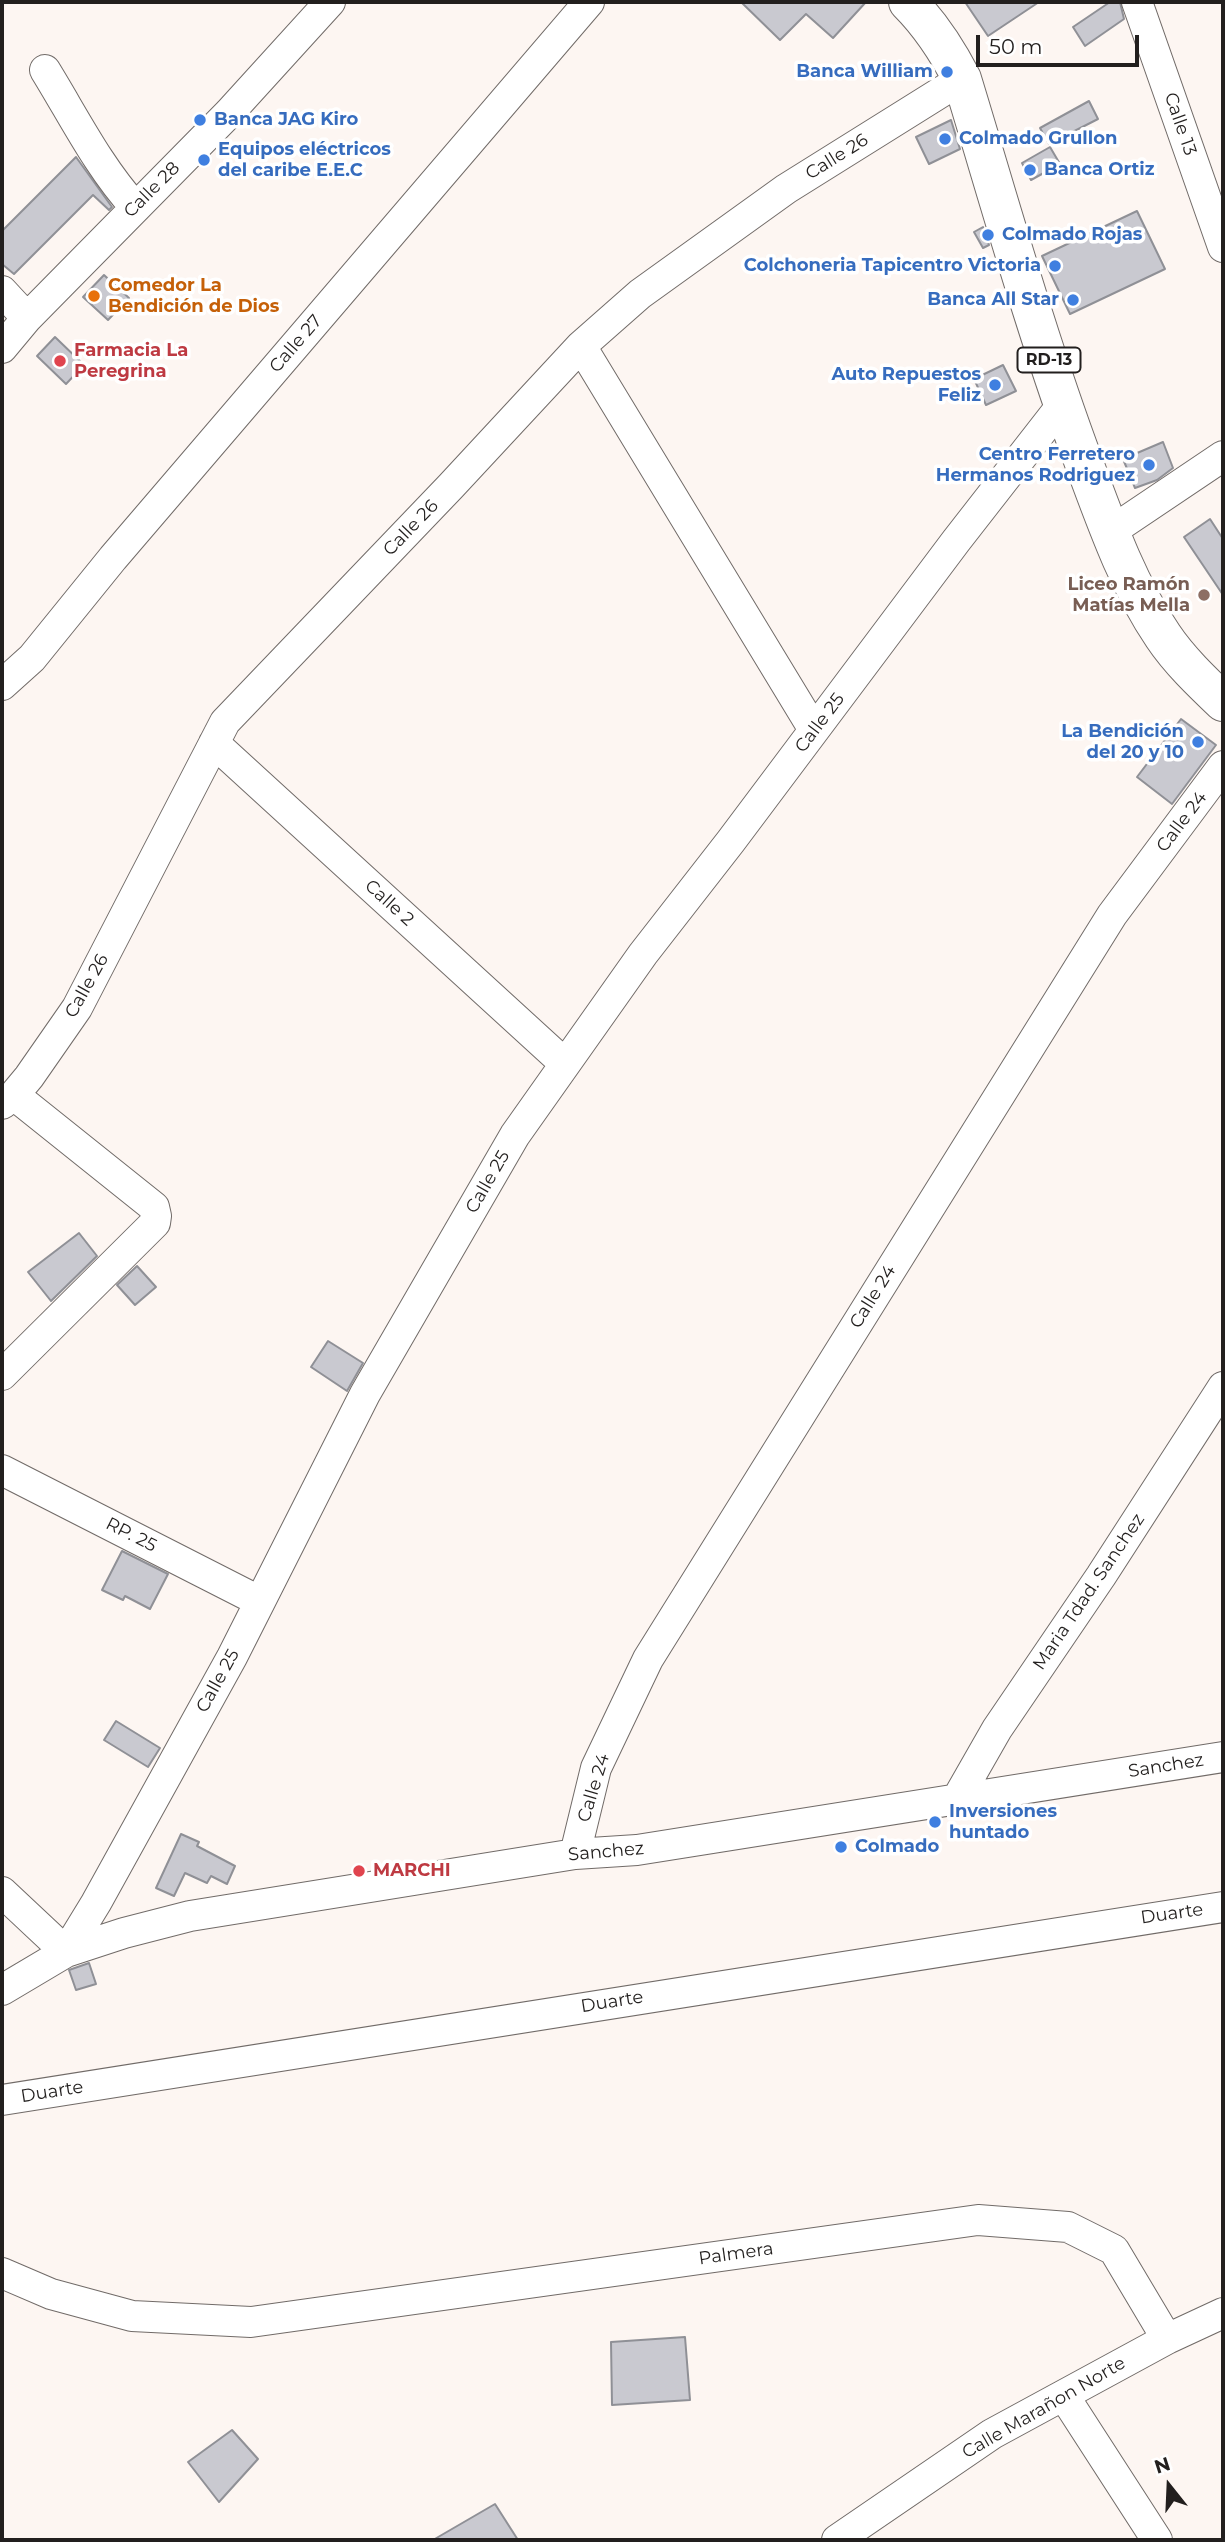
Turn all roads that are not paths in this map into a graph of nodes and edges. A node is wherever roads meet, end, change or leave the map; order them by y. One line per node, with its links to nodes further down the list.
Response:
1 (330, 2): 8 (street, Calle 28)
2 (589, 2): 17 (street, Calle 27)
3 (908, 2): 6 (main road, RD-13)
4 (1137, 2): 7 (street, Calle 13)
5 (45, 69): 8 (street)
6 (962, 79): 12 (street, Calle 26); 14 (main road, RD-13)
7 (1215, 191): 9 (street, Calle 13)
8 (135, 207): 11 (street, Calle 28)
9 (1223, 247)
10 (2, 291): 11 (street)
11 (27, 318): 13 (street, Calle 28)
12 (581, 346): 19 (street); 20 (street, Calle 26)
13 (2, 348)
14 (1062, 405): 16 (main road, RD-13); 19 (street, Calle 25)
15 (1223, 456): 16 (street)
16 (1110, 532): 18 (main road, RD-13)
17 (2, 685)
18 (1223, 702)
19 (814, 730): 22 (street, Calle 25)
20 (214, 743): 22 (street, Calle 2); 23 (street, Calle 26)
21 (1223, 766): 30 (street, Calle 24)
22 (565, 1063): 27 (street, Calle 25)
23 (8, 1100): 24 (street)
24 (2, 1375)
25 (1223, 1387): 29 (street, Maria Tdad. Sanchez)
26 (2, 1470): 27 (street, RP. 25)
27 (259, 1601): 33 (street, Calle 25)
28 (1223, 1757): 29 (street, Sanchez)
29 (957, 1799): 30 (street, Sanchez)
30 (575, 1854): 33 (street, Sanchez)
31 (2, 1892): 33 (street)
32 (1223, 1907): 35 (street, Duarte)
33 (65, 1952): 34 (street, Sanchez)
34 (2, 1990)
35 (2, 2099)
36 (2, 2273): 38 (street, Palmera)
37 (1223, 2313): 38 (street, Calle Marañon Norte)
38 (1167, 2339): 39 (street, Calle Marañon Norte)
39 (1064, 2396): 40 (street, Calle Marañon Norte); 41 (street)
40 (837, 2540)
41 (1157, 2540)

